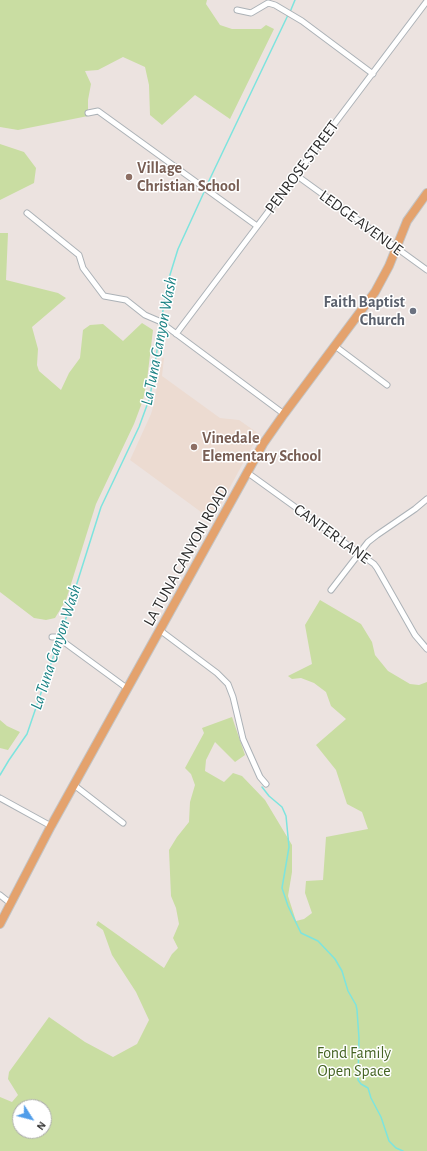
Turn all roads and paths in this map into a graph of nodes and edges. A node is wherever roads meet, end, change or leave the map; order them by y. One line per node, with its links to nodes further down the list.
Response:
1 (427, 1): 3 (street, PENROSE STREET)
2 (237, 10): 3 (street)
3 (373, 74): 5 (street, PENROSE STREET)
4 (88, 113): 8 (street)
5 (296, 175): 8 (street, PENROSE STREET); 9 (street, LEDGE AVENUE)
6 (427, 193): 9 (main road, LA TUNA CANYON ROAD)
7 (27, 213): 11 (street)
8 (257, 226): 11 (street, PENROSE STREET)
9 (396, 248): 10 (street, LEDGE AVENUE); 12 (main road, LA TUNA CANYON ROAD)
10 (427, 270)
11 (176, 334): 14 (street)
12 (335, 346): 13 (street); 14 (main road, LA TUNA CANYON ROAD)
13 (388, 385)
14 (284, 414): 15 (main road, LA TUNA CANYON ROAD)
15 (248, 473): 17 (street, CANTER LANE); 19 (main road, LA TUNA CANYON ROAD)
16 (426, 502): 17 (street)
17 (359, 553): 18 (street); 21 (street, CANTER LANE)
18 (331, 590)
19 (161, 630): 22 (main road, LA TUNA CANYON ROAD); 23 (street)
20 (57, 638): 22 (street)
21 (427, 649)
22 (128, 689): 24 (main road, LA TUNA CANYON ROAD)
23 (266, 784)
24 (74, 785): 26 (street); 27 (main road, LA TUNA CANYON ROAD)
25 (0, 798): 27 (street)
26 (123, 823)
27 (51, 826): 29 (main road, LA TUNA CANYON ROAD)
28 (0, 895): 29 (street)
29 (10, 903): 30 (main road, LA TUNA CANYON ROAD)
30 (0, 924)

